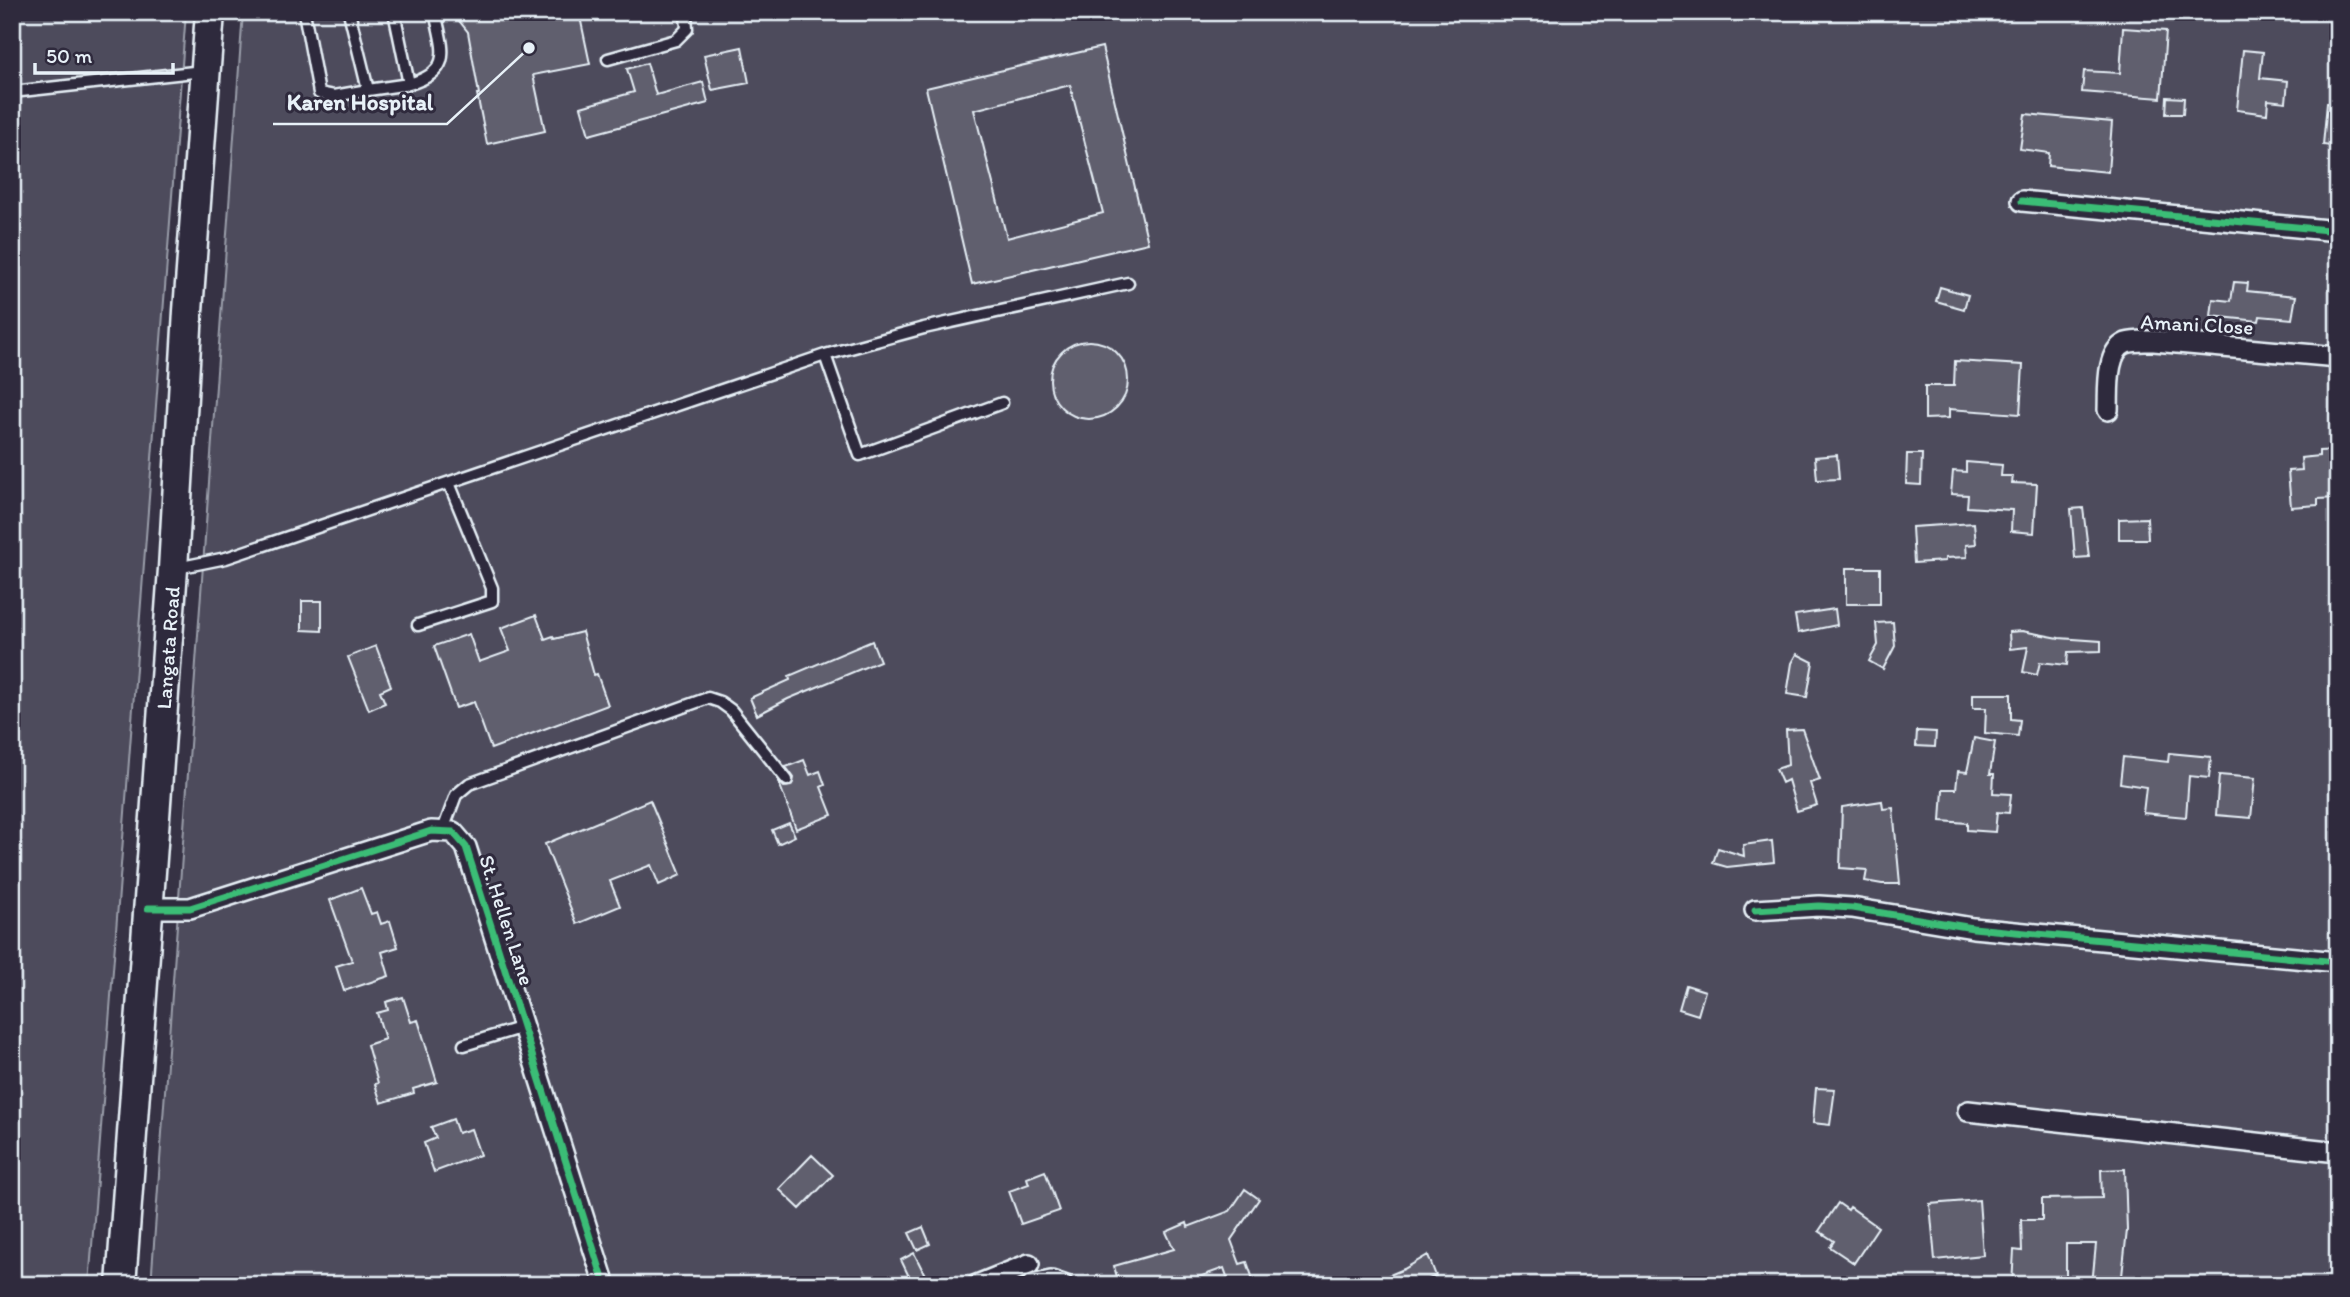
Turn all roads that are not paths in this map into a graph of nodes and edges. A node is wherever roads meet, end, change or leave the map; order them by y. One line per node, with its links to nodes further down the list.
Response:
1 (210, 12): 8 (main road, Langata Road)
2 (304, 12): 10 (lane)
3 (349, 12): 10 (lane)
4 (394, 12): 9 (lane)
5 (435, 12): 9 (lane)
6 (686, 12): 7 (lane)
7 (608, 59)
8 (206, 71): 11 (lane); 20 (main road, Langata Road)
9 (409, 84): 10 (lane)
10 (368, 90)
11 (12, 92)
12 (2022, 201): 13 (street)
13 (2338, 231)
14 (1128, 283): 15 (lane)
15 (825, 355): 17 (lane); 19 (lane)
16 (2338, 357): 18 (street, Amani Close)
17 (1002, 403)
18 (2108, 410)
19 (449, 483): 20 (lane); 21 (lane)
20 (173, 569): 24 (main road, Langata Road)
21 (418, 625)
22 (787, 780): 23 (lane)
23 (443, 830): 24 (street); 27 (street, St. Hellen Lane)
24 (148, 908): 32 (main road, Langata Road)
25 (1755, 910): 26 (street)
26 (2338, 962)
27 (523, 1027): 28 (lane); 33 (street, St. Hellen Lane)
28 (464, 1045)
29 (1969, 1111): 30 (street)
30 (2338, 1152)
31 (1028, 1264): 34 (street)
32 (121, 1285)
33 (605, 1285)
34 (977, 1285)
35 (1032, 1285): 36 (street)
36 (1063, 1285)

